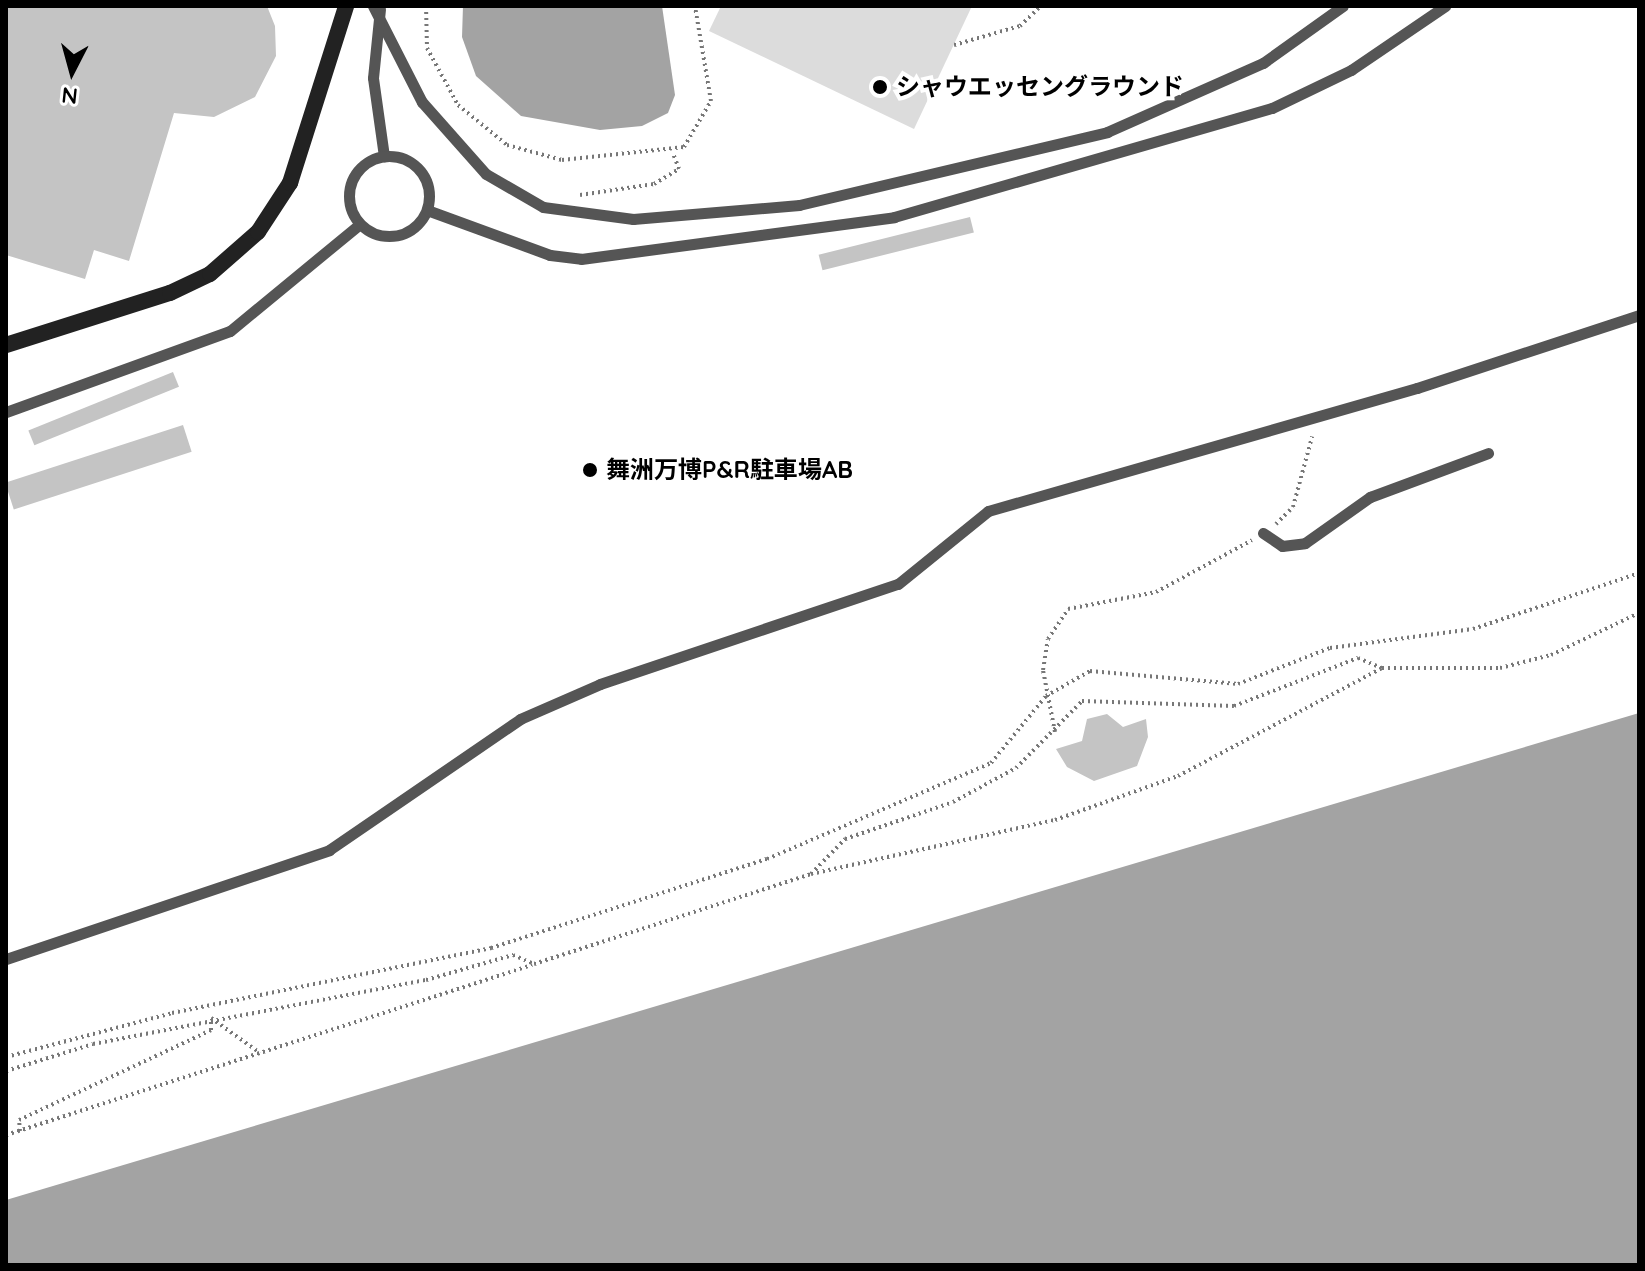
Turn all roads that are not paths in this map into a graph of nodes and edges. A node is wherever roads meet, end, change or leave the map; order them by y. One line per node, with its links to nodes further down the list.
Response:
1 (346, 6): 9 (street)
2 (1343, 6): 4 (lane)
3 (1445, 6): 6 (lane)
4 (376, 8): 5 (lane)
5 (384, 156): 6 (lane); 7 (lane)
6 (427, 210): 7 (lane)
7 (360, 224): 10 (lane)
8 (1639, 315): 13 (lane)
9 (6, 345)
10 (6, 412)
11 (1488, 453): 12 (lane)
12 (1263, 533)
13 (6, 959)

